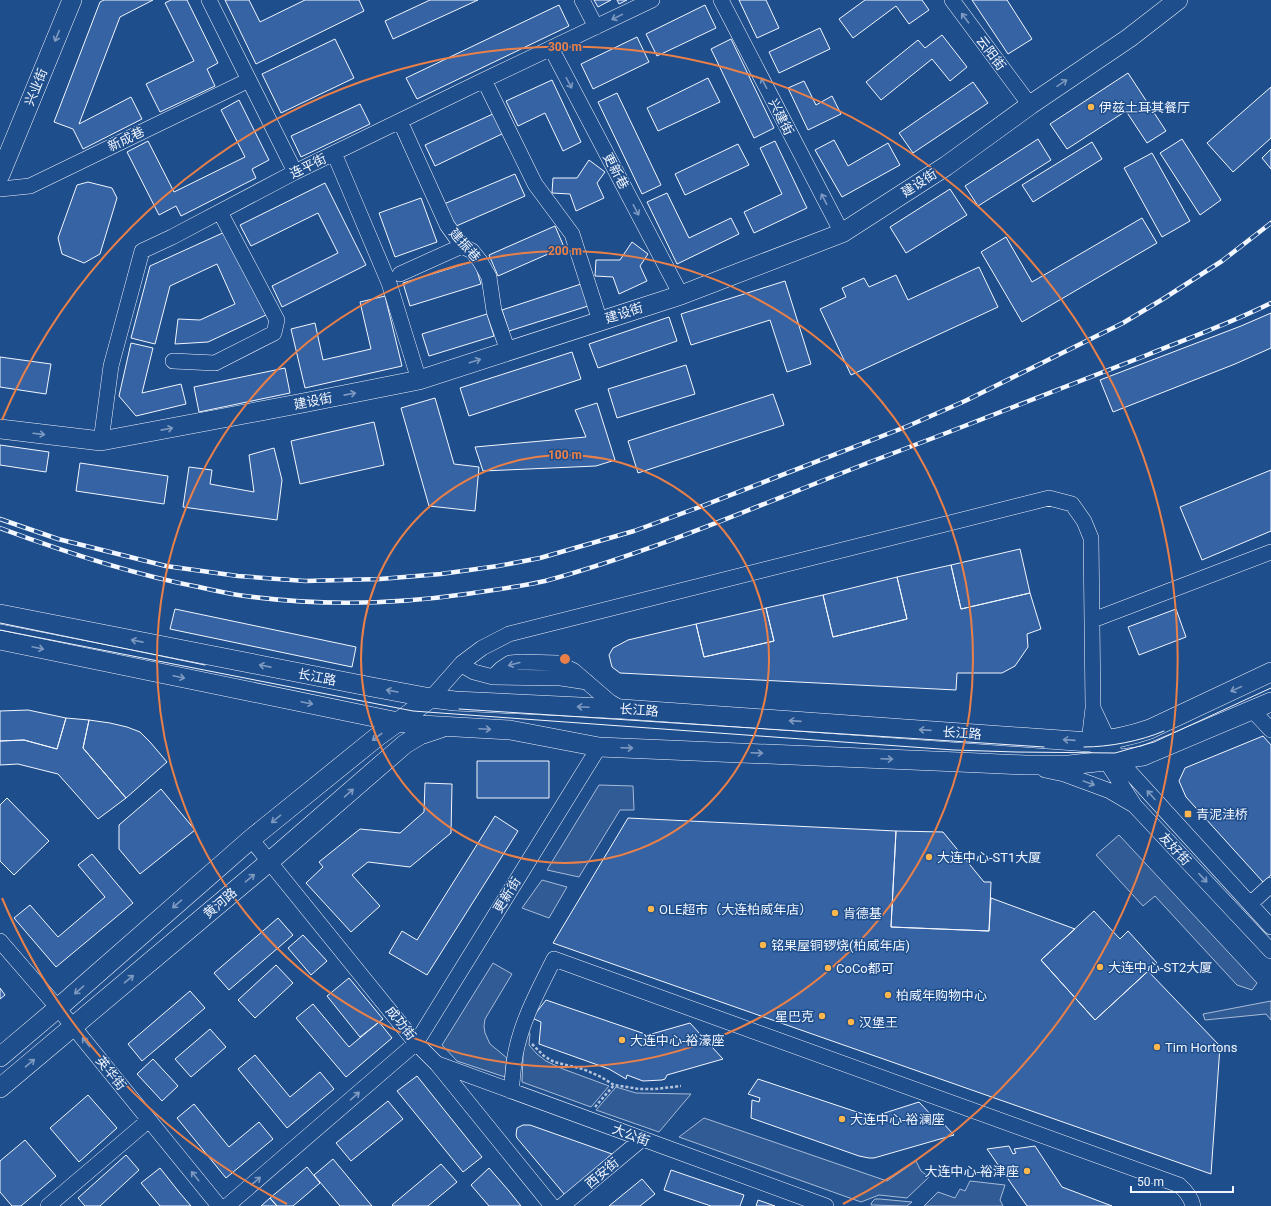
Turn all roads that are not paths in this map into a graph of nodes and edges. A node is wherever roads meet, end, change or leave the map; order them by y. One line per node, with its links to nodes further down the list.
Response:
1 (72, 0): 15 (main road, 兴业街, one-way to 15)
2 (209, 0): 10 (street)
3 (582, 0): 8 (street)
4 (652, 0): 8 (street, 连平街, one-way to 8)
5 (721, 0): 19 (street, 兴建街, one-way to 5)
6 (952, 0): 12 (street, 云阳街, one-way to 6)
7 (1178, 0): 12 (main road, 建设街, one-way to 7)
8 (596, 27): 9 (street, 连平街)
9 (551, 48): 11 (street, 连平街); 22 (street, 更新巷, one-way to 22)
10 (249, 80): 16 (street); 17 (street, 新成巷)
11 (484, 80): 13 (street, 连平街); 23 (street)
12 (1030, 105): 19 (main road, 建设街)
13 (400, 122): 14 (street, 连平街); 20 (street, 建振巷)
14 (334, 153): 16 (street, 连平街); 26 (street)
15 (1, 169)
16 (295, 172): 18 (street, 连平街)
17 (0, 189)
18 (220, 212): 25 (street); 28 (street, 连平街)
19 (842, 233): 22 (main road, 建设街)
20 (462, 246): 21 (street); 24 (street, 建振巷)
21 (400, 274)
22 (680, 295): 23 (main road, 建设街)
23 (600, 321): 24 (main road, 建设街)
24 (508, 351): 26 (main road, 建设街, one-way to 24)
25 (173, 361)
26 (419, 380): 28 (main road, 建设街, one-way to 26)
27 (0, 429): 28 (main road, 建设街, one-way to 28)
28 (101, 441)
29 (1271, 552): 31 (street)
30 (0, 614): 35 (main road, 长江路, one-way to 30)
31 (1093, 620): 33 (street); 37 (street)
32 (0, 640): 40 (main road, one-way to 40)
33 (462, 663): 35 (street); 38 (street, one-way to 33)
34 (1271, 672): 43 (main road, 长江路, one-way to 43)
35 (431, 698): 38 (main road, 长江路, one-way to 35); 40 (main road, 黄河路)
36 (1271, 702): 39 (main road)
37 (1093, 708): 43 (street, 友好街); 44 (street)
38 (622, 709): 44 (main road, 长江路, one-way to 38)
39 (1253, 710): 42 (street); 46 (main road)
40 (398, 722): 41 (main road); 49 (main road, 黄河路, one-way to 49)
41 (446, 726): 45 (main road, one-way to 45); 50 (main road, 黄河路, one-way to 41)
42 (1271, 730)
43 (1108, 740): 44 (main road, 长江路); 46 (street, 友好街)
44 (1089, 742): 46 (street, 友好街)
45 (599, 746): 47 (main road, one-way to 47); 58 (street, 更新街)
46 (1112, 760): 47 (main road); 48 (street, 友好街); 52 (street, 友好街, one-way to 46)
47 (1025, 765): 48 (street, one-way to 48)
48 (1135, 806): 55 (street, 友好街, one-way to 55)
49 (251, 839): 50 (street, 成功街); 56 (main road, 黄河路, one-way to 56)
50 (269, 862): 57 (main road, 黄河路, one-way to 50); 58 (street, 成功街)
51 (1271, 885): 52 (street)
52 (1250, 904): 53 (street, 友好街)
53 (1271, 927)
54 (0, 941): 56 (street, 英华街)
55 (1271, 950)
56 (58, 1008): 57 (street, 英华街); 59 (main road, 黄河路)
57 (73, 1027): 61 (main road, 黄河路, one-way to 57); 63 (street, 英华街, one-way to 57)
58 (416, 1042): 60 (street, 成功街); 67 (street, 更新街, one-way to 58)
59 (0, 1056)
60 (436, 1064): 62 (street, 大公街); 68 (street, 成功街)
61 (0, 1088)
62 (511, 1091): 64 (street, 大公街); 71 (street)
63 (149, 1120): 65 (street); 66 (street, 英华街, one-way to 63)
64 (642, 1140): 69 (street, 西安街); 70 (street, 大公街)
65 (48, 1206)
66 (219, 1206)
67 (227, 1206)
68 (552, 1206)
69 (562, 1206)
70 (826, 1206)
71 (1193, 1206)

